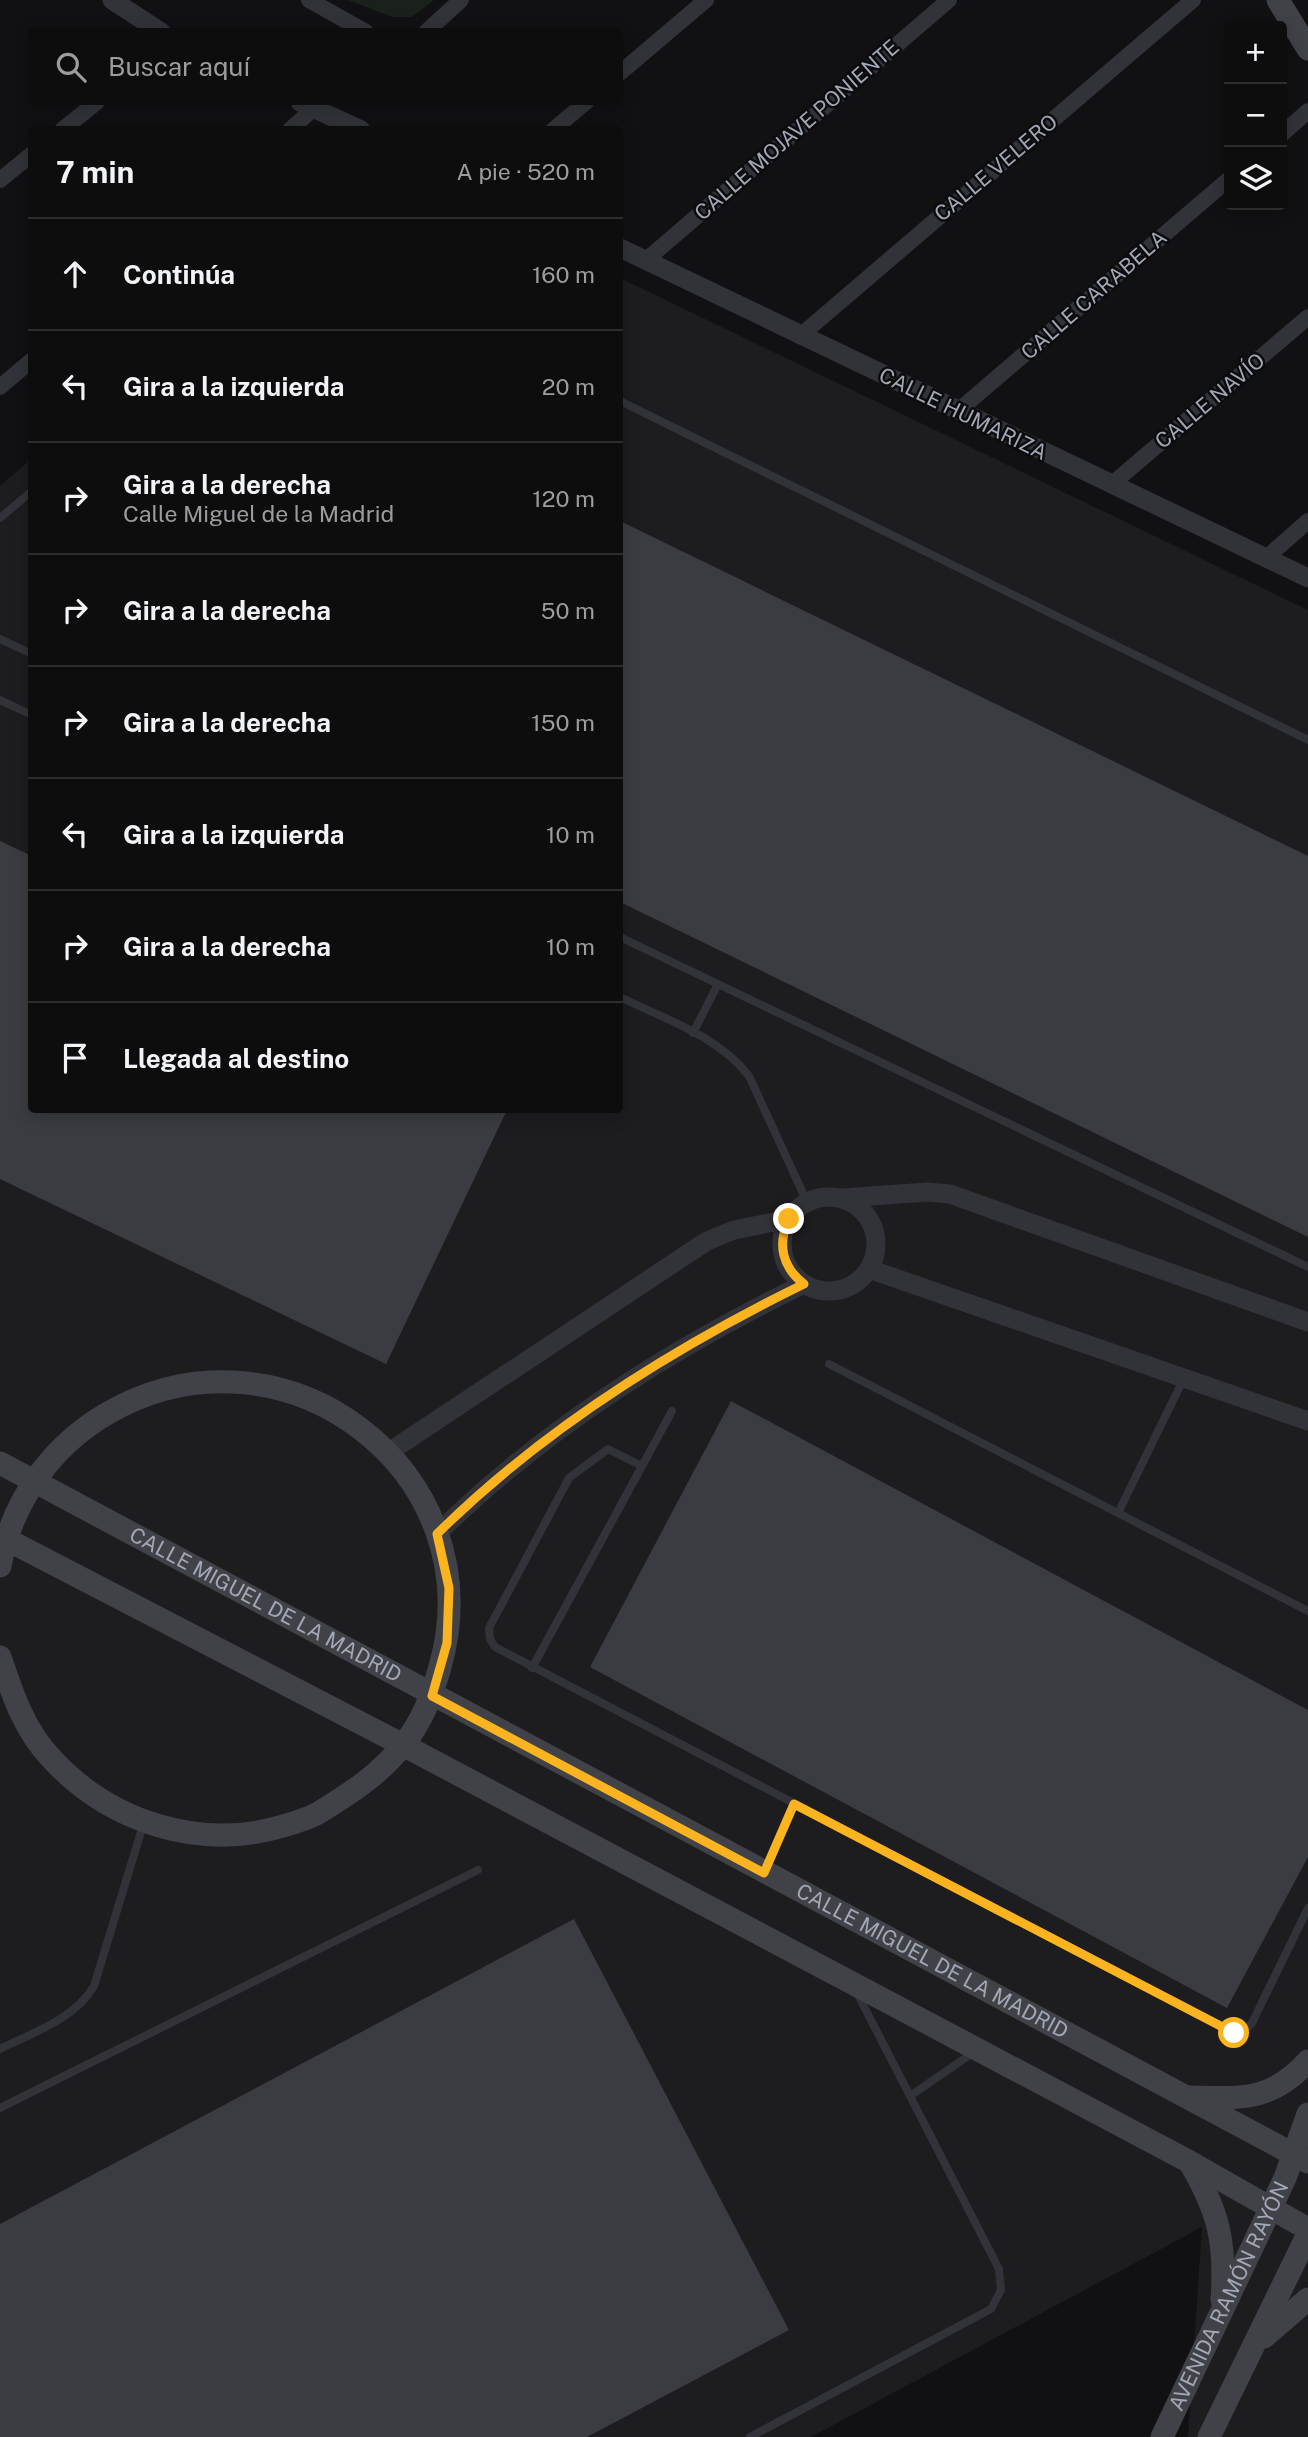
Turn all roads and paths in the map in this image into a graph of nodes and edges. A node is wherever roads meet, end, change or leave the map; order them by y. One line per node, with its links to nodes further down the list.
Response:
1 (112, 0): 8 (street)
2 (309, 0): 9 (street)
3 (461, 0): 10 (street)
4 (706, 0): 12 (street)
5 (949, 0): 26 (street, CALLE MOJAVE PONIENTE)
6 (1193, 0): 28 (street, CALLE VELERO)
7 (1278, 0): 11 (main road)
8 (155, 28)
9 (359, 28)
10 (430, 28)
11 (1308, 49)
12 (623, 70)
13 (93, 105): 17 (street)
14 (307, 105): 18 (street); 19 (street)
15 (583, 105): 20 (street)
16 (1308, 111): 21 (street)
17 (67, 126)
18 (293, 126)
19 (352, 126)
20 (559, 126)
21 (1287, 130)
22 (28, 157): 23 (street)
23 (0, 180)
24 (1224, 183): 32 (street, CALLE CARABELA)
25 (623, 249): 26 (street, CALLE HUMARIZA)
26 (646, 260): 28 (street, CALLE HUMARIZA)
27 (1308, 317): 33 (street, CALLE NAVÍO)
28 (800, 335): 32 (street, CALLE HUMARIZA)
29 (28, 362): 30 (street)
30 (0, 387)
31 (623, 402): 43 (lane)
32 (958, 411): 33 (street, CALLE HUMARIZA)
33 (1112, 484): 37 (street, CALLE HUMARIZA)
34 (28, 494): 35 (lane)
35 (0, 518)
36 (1308, 521): 37 (street)
37 (1266, 558): 38 (street, CALLE HUMARIZA)
38 (1308, 578)
39 (0, 639): 40 (lane)
40 (28, 652)
41 (0, 700): 42 (lane)
42 (28, 713)
43 (1308, 740)
44 (623, 938): 45 (lane)
45 (718, 984): 47 (lane); 51 (lane)
46 (623, 998): 47 (lane)
47 (693, 1033): 49 (lane)
48 (843, 1198): 49 (street); 52 (street); 54 (street)
49 (807, 1202): 50 (street)
50 (789, 1219): 53 (street); 59 (street)
51 (1308, 1268)
52 (869, 1269): 53 (street); 56 (street)
53 (804, 1284): 64 (street)
54 (1308, 1322)
55 (830, 1364): 63 (lane)
56 (1184, 1378): 58 (street); 63 (lane)
57 (673, 1411): 61 (lane)
58 (1308, 1421)
59 (389, 1452): 62 (main road); 64 (main road)
60 (0, 1463): 62 (main road, CALLE MIGUEL DE LA MADRID)
61 (642, 1466): 69 (lane); 69 (lane)
62 (33, 1481): 65 (main road); 70 (main road, CALLE MIGUEL DE LA MADRID)
63 (1118, 1513): 67 (lane)
64 (437, 1534): 70 (main road)
65 (2, 1538): 66 (main road); 71 (main road)
66 (0, 1566)
67 (1308, 1611)
68 (0, 1657): 73 (main road)
69 (532, 1668): 72 (lane)
70 (432, 1696): 71 (main road); 75 (main road, CALLE MIGUEL DE LA MADRID)
71 (403, 1745): 73 (main road); 77 (main road)
72 (794, 1804): 75 (lane); 76 (lane)
73 (144, 1822): 78 (lane)
74 (478, 1870): 83 (lane)
75 (764, 1873): 82 (main road, CALLE MIGUEL DE LA MADRID)
76 (1308, 1908)
77 (851, 1983): 79 (main road); 81 (lane)
78 (0, 2049)
79 (977, 2049): 81 (lane); 86 (main road)
80 (1308, 2061): 82 (main road)
81 (910, 2096): 92 (lane)
82 (1183, 2097): 85 (main road, CALLE MIGUEL DE LA MADRID)
83 (0, 2108)
84 (1308, 2113): 85 (main road, AVENIDA RAMÓN RAYÓN)
85 (1301, 2158): 87 (main road, AVENIDA RAMÓN RAYÓN)
86 (1188, 2161): 87 (main road); 90 (main road)
87 (1270, 2208): 88 (main road); 90 (main road, AVENIDA RAMÓN RAYÓN)
88 (1308, 2231): 91 (main road, AVENIDA RAMÓN RAYÓN)
89 (1308, 2299): 91 (main road)
90 (1221, 2312): 93 (main road, AVENIDA RAMÓN RAYÓN)
91 (1250, 2351): 94 (main road, AVENIDA RAMÓN RAYÓN)
92 (750, 2437)
93 (1162, 2437)
94 (1209, 2437)

